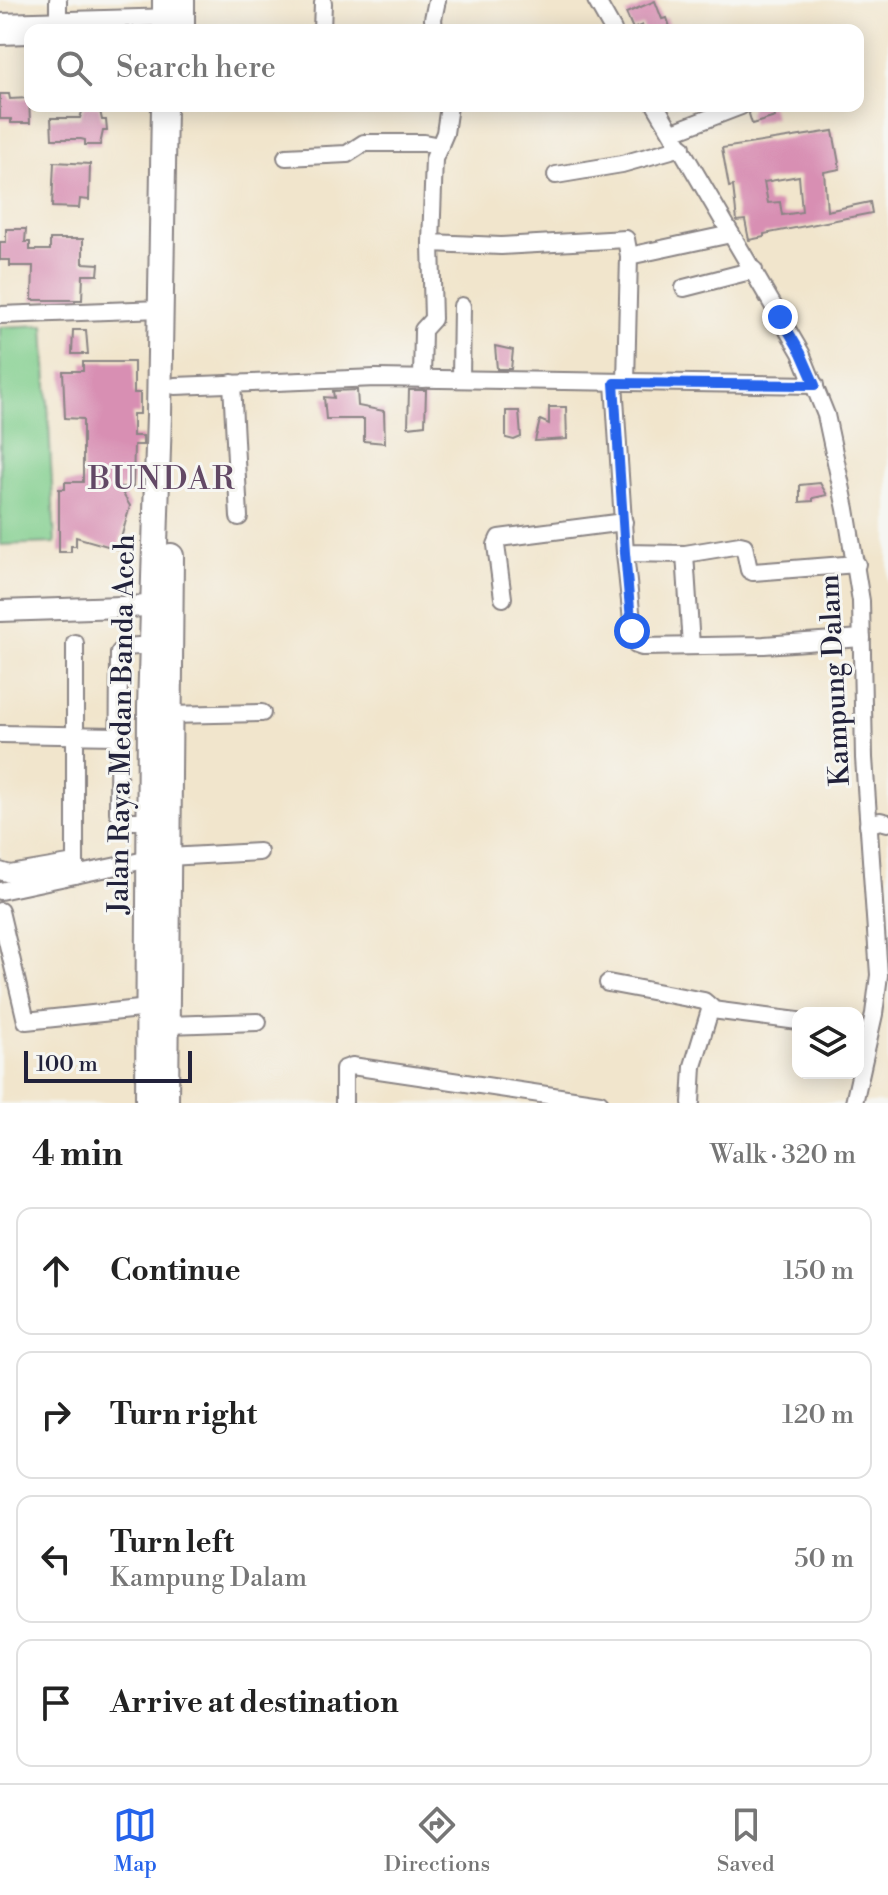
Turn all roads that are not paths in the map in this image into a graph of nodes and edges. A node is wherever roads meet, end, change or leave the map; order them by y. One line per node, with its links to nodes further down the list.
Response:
1 (58, 0): 8 (street)
2 (437, 0): 11 (street)
3 (596, 0): 12 (street)
4 (323, 3): 10 (street)
5 (174, 16): 9 (street)
6 (0, 22): 7 (street)
7 (39, 24)
8 (58, 24)
9 (71, 24)
10 (322, 24)
11 (433, 24)
12 (610, 24)
13 (24, 35): 14 (street)
14 (0, 36)
15 (164, 112): 30 (highway, Jalan Raya Medan Banda Aceh)
16 (180, 112): 37 (highway, Jalan Raya Medan Banda Aceh)
17 (448, 112): 21 (street)
18 (660, 112): 20 (street, Kampung Dalam)
19 (730, 112): 20 (street)
20 (677, 140): 23 (street); 24 (street, Kampung Dalam)
21 (440, 146): 22 (street); 25 (street)
22 (286, 157)
23 (556, 175)
24 (731, 234): 26 (street); 27 (street, Kampung Dalam)
25 (431, 243): 26 (street); 32 (street)
26 (629, 256): 34 (street)
27 (754, 270): 28 (street); 36 (street, Kampung Dalam)
28 (684, 288)
29 (462, 306): 33 (street)
30 (161, 309): 31 (street); 40 (highway, Jalan Raya Medan Banda Aceh)
31 (0, 315)
32 (422, 379): 33 (street); 35 (street)
33 (461, 379): 34 (street)
34 (620, 382): 36 (street); 39 (street)
35 (232, 383): 37 (street); 38 (street)
36 (815, 385): 43 (street, Kampung Dalam)
37 (175, 386): 40 (highway, Jalan Raya Medan Banda Aceh)
38 (239, 517)
39 (624, 522): 41 (street); 44 (street)
40 (163, 524): 45 (highway, Jalan Raya Medan Banda Aceh); 52 (highway, Jalan Raya Medan Banda Aceh)
41 (625, 553): 42 (street); 50 (street)
42 (685, 554): 43 (street); 50 (street)
43 (857, 564): 47 (street, Kampung Dalam)
44 (503, 598)
45 (152, 606): 46 (main road); 49 (highway, Jalan Raya Medan Banda Aceh)
46 (0, 611)
47 (862, 638): 50 (street); 58 (street, Kampung Dalam)
48 (75, 643): 55 (street)
49 (152, 645): 54 (street); 56 (highway, Jalan Raya Medan Banda Aceh)
50 (691, 646)
51 (262, 713): 52 (street)
52 (168, 715): 56 (highway, Jalan Raya Medan Banda Aceh)
53 (0, 734): 55 (street)
54 (117, 736): 55 (street); 56 (street)
55 (73, 737): 61 (street)
56 (159, 821): 60 (highway, Jalan Raya Medan Banda Aceh)
57 (888, 823): 58 (street)
58 (868, 825): 62 (street, Kampung Dalam)
59 (259, 852): 60 (street)
60 (159, 858): 61 (street); 69 (highway, Jalan Raya Medan Banda Aceh)
61 (75, 869): 63 (street); 64 (street)
62 (880, 869): 72 (street, Kampung Dalam)
63 (0, 871)
64 (0, 891)
65 (0, 911): 67 (street)
66 (608, 983): 68 (street)
67 (8, 985): 69 (street)
68 (712, 1010): 70 (street); 78 (street)
69 (158, 1016): 71 (street); 74 (highway, Jalan Raya Medan Banda Aceh); 75 (highway, Jalan Raya Medan Banda Aceh)
70 (792, 1020)
71 (258, 1022)
72 (865, 1024): 79 (street, Kampung Dalam)
73 (499, 1095): 76 (street); 77 (street)
74 (148, 1103)
75 (166, 1103)
76 (344, 1103)
77 (600, 1103)
78 (691, 1103)
79 (854, 1103)

